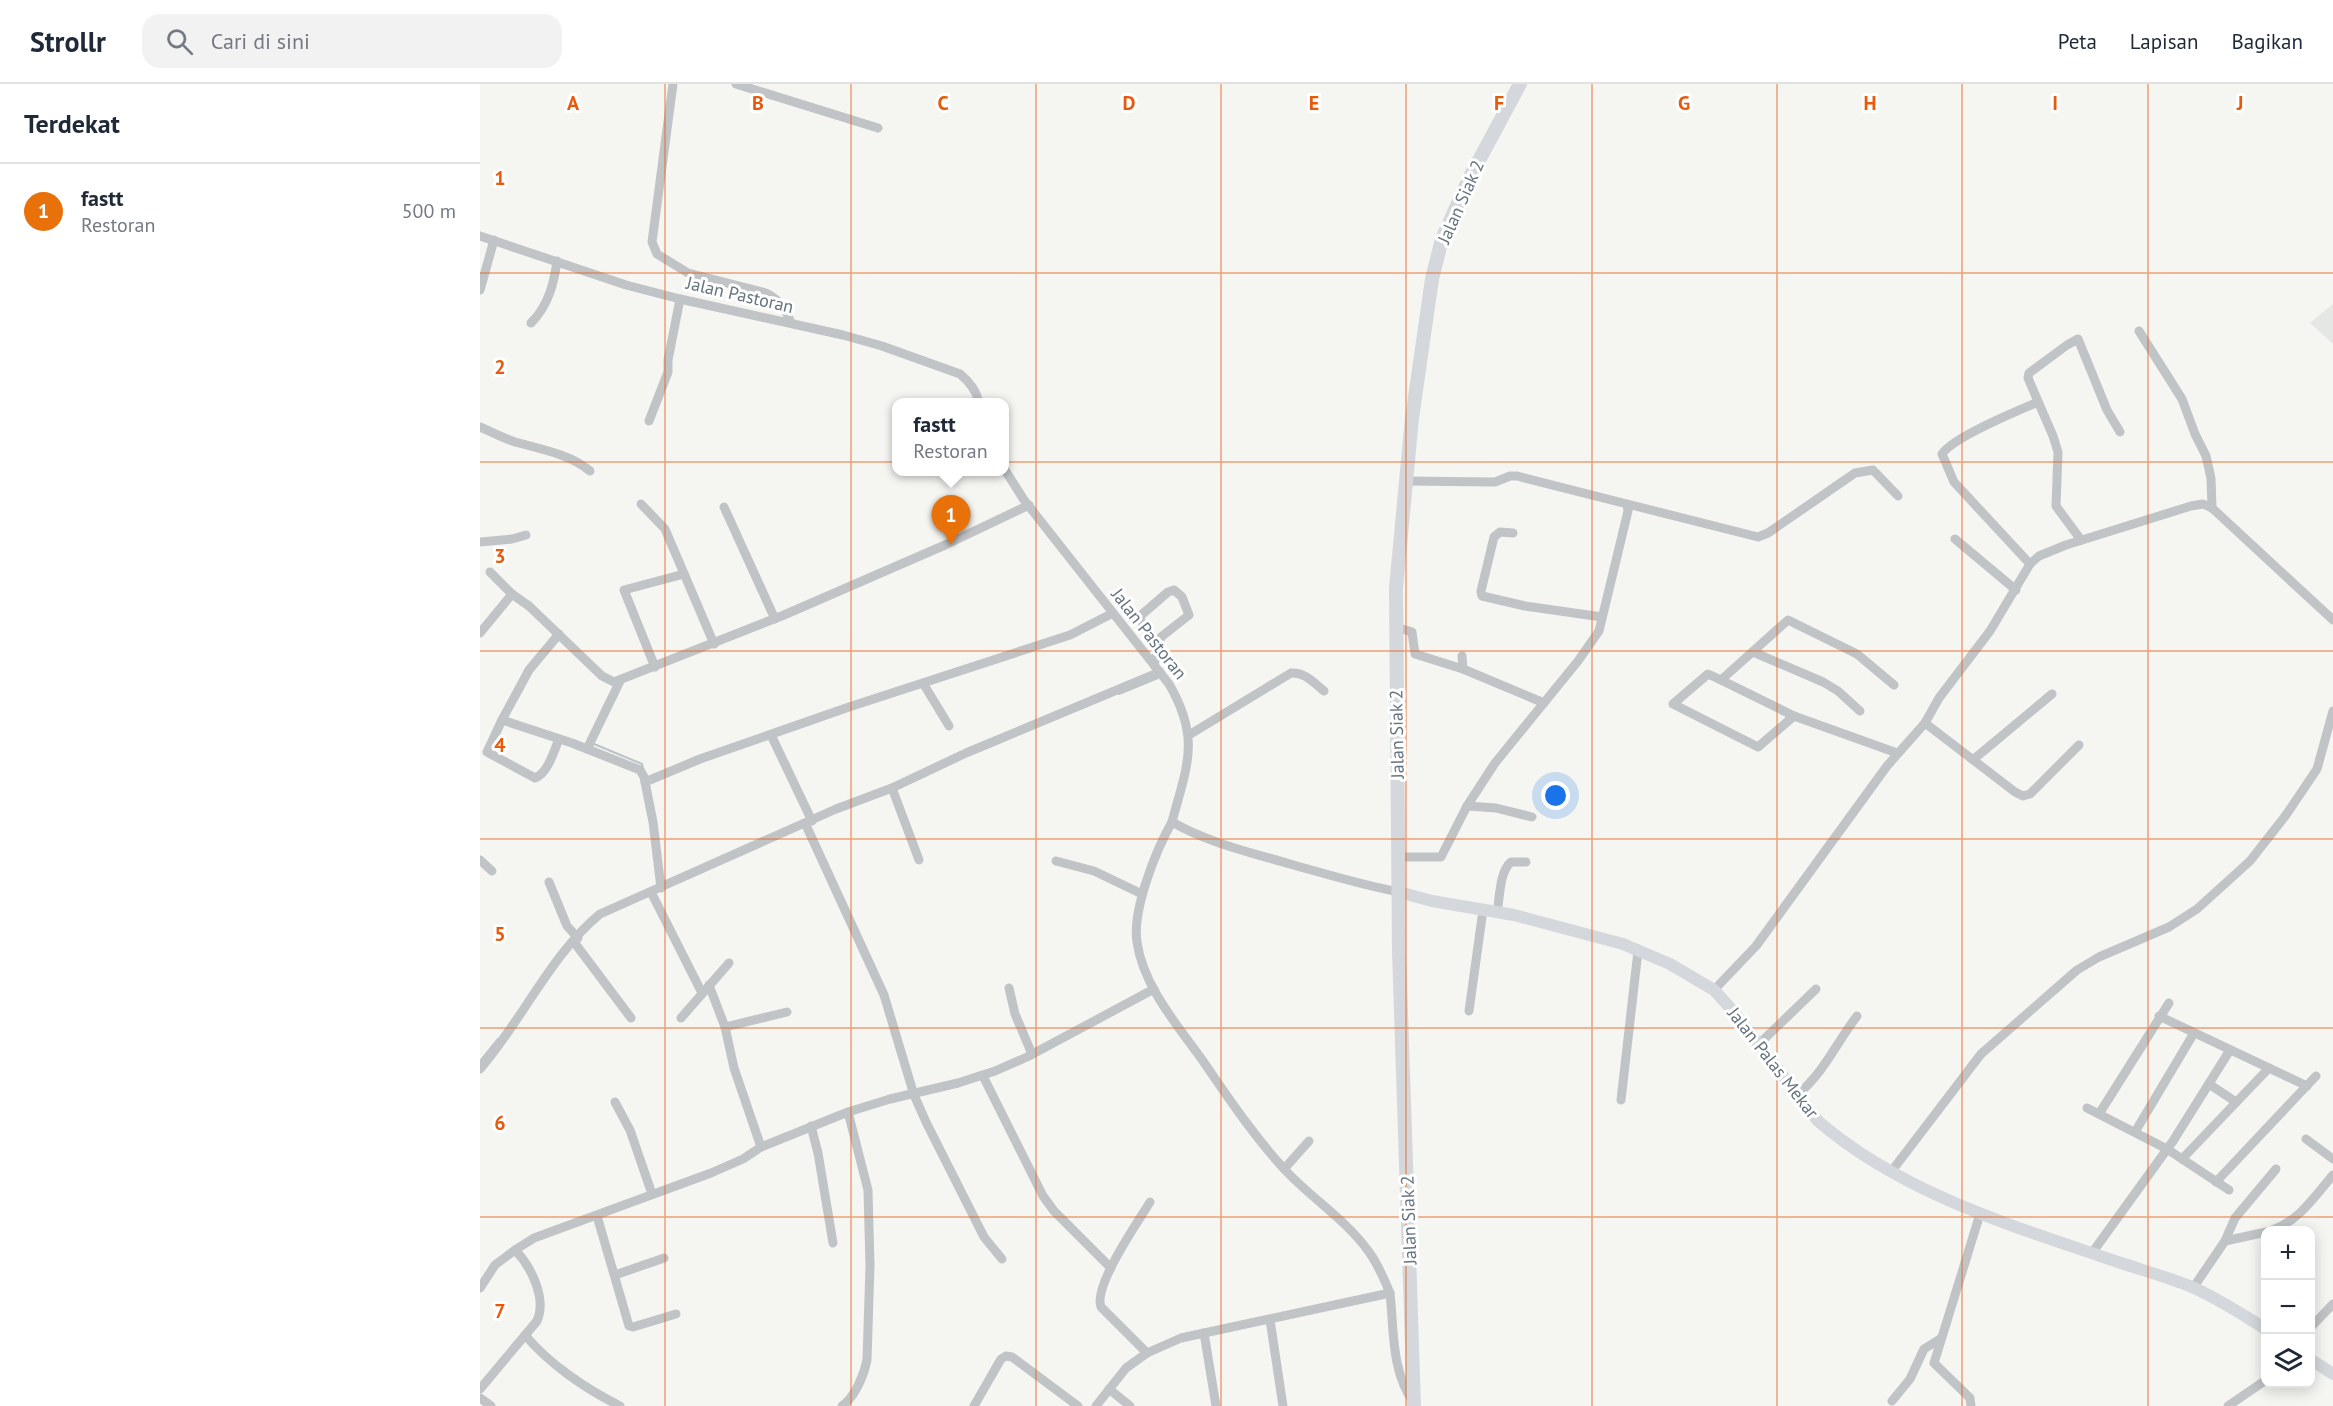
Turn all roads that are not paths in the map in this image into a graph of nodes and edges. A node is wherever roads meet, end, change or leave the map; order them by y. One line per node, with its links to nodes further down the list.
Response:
1 (673, 84): 12 (street)
2 (736, 84): 4 (street)
3 (1520, 84): 21 (highway, Jalan Siak 2)
4 (766, 89): 5 (street)
5 (878, 128)
6 (480, 236): 7 (street, Jalan Pastoran)
7 (494, 240): 8 (street, Jalan Pastoran); 9 (street)
8 (557, 261): 10 (street, Jalan Pastoran); 11 (street)
9 (480, 290)
10 (680, 299): 12 (street, Jalan Pastoran); 16 (street)
11 (531, 323)
12 (791, 323): 14 (street, Jalan Pastoran)
13 (2139, 331): 27 (street)
14 (978, 398)
15 (2038, 402): 18 (street); 31 (street); 33 (street)
16 (649, 420)
17 (480, 427): 19 (street)
18 (2120, 432)
19 (590, 471)
20 (1009, 476): 25 (street, Jalan Pastoran)
21 (1405, 481): 24 (street); 42 (highway, Jalan Siak 2)
22 (1898, 496): 24 (street)
23 (641, 504): 35 (street)
24 (1627, 504): 39 (street)
25 (1029, 505): 38 (street, Jalan Pastoran); 40 (street)
26 (724, 507): 40 (street)
27 (2212, 508): 31 (street); 41 (street)
28 (1513, 534): 39 (street)
29 (526, 535): 32 (street)
30 (1955, 538): 36 (street)
31 (2081, 540): 33 (street)
32 (480, 542)
33 (2030, 564): 36 (street)
34 (490, 572): 37 (street)
35 (684, 574): 45 (street); 49 (street)
36 (2016, 590): 63 (street)
37 (513, 594): 43 (street); 44 (street)
38 (1113, 613): 50 (street, Jalan Pastoran); 54 (street)
39 (1602, 617): 58 (street)
40 (775, 619): 45 (street)
41 (2333, 620)
42 (1396, 627): 51 (street); 78 (highway, Jalan Siak 2)
43 (480, 633)
44 (559, 634): 52 (street); 62 (street)
45 (714, 644): 49 (street)
46 (1158, 644): 46 (street); 50 (street)
47 (1753, 652): 53 (street); 55 (street); 59 (street)
48 (1462, 656): 51 (street)
49 (655, 667): 52 (street)
50 (1157, 669): 66 (street, Jalan Pastoran); 73 (street)
51 (1463, 669): 58 (street)
52 (620, 681): 69 (street)
53 (1721, 681): 61 (street); 61 (street)
54 (924, 683): 64 (street); 65 (street)
55 (1894, 685)
56 (1324, 691): 66 (street)
57 (2052, 694): 71 (street)
58 (1544, 703): 74 (street)
59 (1860, 711)
60 (2333, 711): 136 (street)
61 (1794, 716): 70 (street)
62 (502, 720): 67 (street); 67 (street)
63 (1925, 723): 70 (street); 71 (street)
64 (949, 726)
65 (771, 735): 72 (street); 76 (street)
66 (1189, 735): 77 (street, Jalan Pastoran)
67 (559, 739): 69 (street)
68 (2079, 745): 71 (street)
69 (587, 749): 72 (street)
70 (1897, 753): 98 (street)
71 (1974, 759)
72 (645, 782): 85 (street)
73 (892, 788): 76 (street); 80 (street)
74 (1467, 806): 75 (street); 78 (street)
75 (1532, 816)
76 (808, 822): 85 (street); 118 (street)
77 (1172, 822): 87 (street); 88 (street, Jalan Pastoran)
78 (1397, 857): 87 (highway, Jalan Siak 2)
79 (480, 860): 83 (street)
80 (919, 860)
81 (1056, 861): 88 (street)
82 (1526, 862): 90 (street)
83 (492, 871)
84 (549, 882): 91 (street)
85 (661, 888): 86 (street)
86 (651, 892): 91 (street); 99 (street)
87 (1399, 892): 89 (main road, Jalan Palas Mekar); 174 (highway, Jalan Siak 2)
88 (1142, 894): 96 (street, Jalan Pastoran)
89 (1483, 910): 90 (main road, Jalan Palas Mekar); 101 (street)
90 (1497, 913): 92 (main road, Jalan Palas Mekar)
91 (576, 940): 105 (street); 113 (street)
92 (1638, 951): 98 (main road, Jalan Palas Mekar); 120 (street)
93 (729, 963): 94 (street)
94 (709, 986): 99 (street); 107 (street)
95 (1009, 988): 111 (street)
96 (1154, 989): 111 (street); 134 (street, Jalan Pastoran)
97 (1816, 989): 109 (street)
98 (1714, 990): 109 (main road, Jalan Palas Mekar)
99 (702, 993): 106 (street)
100 (2169, 1003): 104 (street)
101 (1469, 1011)
102 (787, 1012): 107 (street)
103 (1857, 1016): 119 (street)
104 (2159, 1016): 108 (street); 125 (street)
105 (631, 1018)
106 (681, 1018)
107 (725, 1027): 130 (street)
108 (2194, 1033): 110 (street); 127 (street)
109 (1759, 1044): 119 (main road, Jalan Palas Mekar)
110 (2230, 1050): 112 (street); 116 (street)
111 (1032, 1054): 114 (street)
112 (2269, 1068): 117 (street); 122 (street)
113 (480, 1069)
114 (983, 1076): 118 (street); 152 (street)
115 (2316, 1076): 117 (street)
116 (2210, 1084): 122 (street); 131 (street)
117 (2307, 1086): 138 (street)
118 (914, 1095): 124 (street); 151 (street)
119 (1797, 1095): 136 (main road, Jalan Palas Mekar)
120 (1621, 1100)
121 (615, 1102): 140 (street)
122 (2236, 1102): 133 (street)
123 (2087, 1108): 125 (street)
124 (848, 1112): 126 (street); 177 (street)
125 (2098, 1114): 127 (street)
126 (811, 1126): 130 (street); 147 (street)
127 (2135, 1132): 131 (street)
128 (2306, 1139): 132 (street)
129 (1309, 1141): 134 (street)
130 (761, 1147): 140 (street)
131 (2167, 1149): 133 (street); 149 (street)
132 (2333, 1159)
133 (2182, 1160): 138 (street)
134 (1284, 1168): 156 (street, Jalan Pastoran)
135 (2276, 1168): 146 (street)
136 (1891, 1172): 142 (main road, Jalan Palas Mekar)
137 (2333, 1175): 144 (street)
138 (2216, 1182): 139 (street)
139 (2229, 1190)
140 (652, 1194): 143 (street)
141 (1150, 1202): 152 (street)
142 (1980, 1214): 149 (main road, Jalan Palas Mekar); 164 (street)
143 (597, 1216): 148 (street); 153 (street)
144 (2282, 1226)
145 (2261, 1233): 146 (street)
146 (2225, 1241): 155 (street)
147 (833, 1243)
148 (515, 1250): 154 (street); 163 (street)
149 (2092, 1253): 155 (main road, Jalan Palas Mekar)
150 (664, 1258): 153 (street)
151 (1002, 1258)
152 (1111, 1268): 165 (street)
153 (615, 1275): 158 (street)
154 (480, 1288)
155 (2193, 1288): 161 (main road, Jalan Palas Mekar)
156 (1390, 1293): 159 (street); 174 (street)
157 (2333, 1304): 160 (street)
158 (676, 1314)
159 (1270, 1320): 162 (street); 183 (street)
160 (2315, 1323)
161 (2261, 1327)
162 (1204, 1333): 165 (street); 182 (street)
163 (525, 1335): 169 (street); 176 (street)
164 (1940, 1339): 173 (street); 184 (street)
165 (1147, 1353): 170 (street)
166 (2315, 1362): 167 (main road)
167 (2333, 1374)
168 (2261, 1383): 172 (street)
169 (480, 1389)
170 (1109, 1389): 180 (street); 181 (street)
171 (480, 1398): 175 (street)
172 (2238, 1399): 185 (street); 186 (street)
173 (1892, 1401)
174 (1414, 1404)
175 (491, 1406)
176 (620, 1406)
177 (842, 1406)
178 (974, 1406): 179 (street)
179 (1078, 1406)
180 (1096, 1406)
181 (1130, 1406)
182 (1216, 1406)
183 (1283, 1406)
184 (1971, 1406)
185 (2228, 1406)
186 (2247, 1406)

